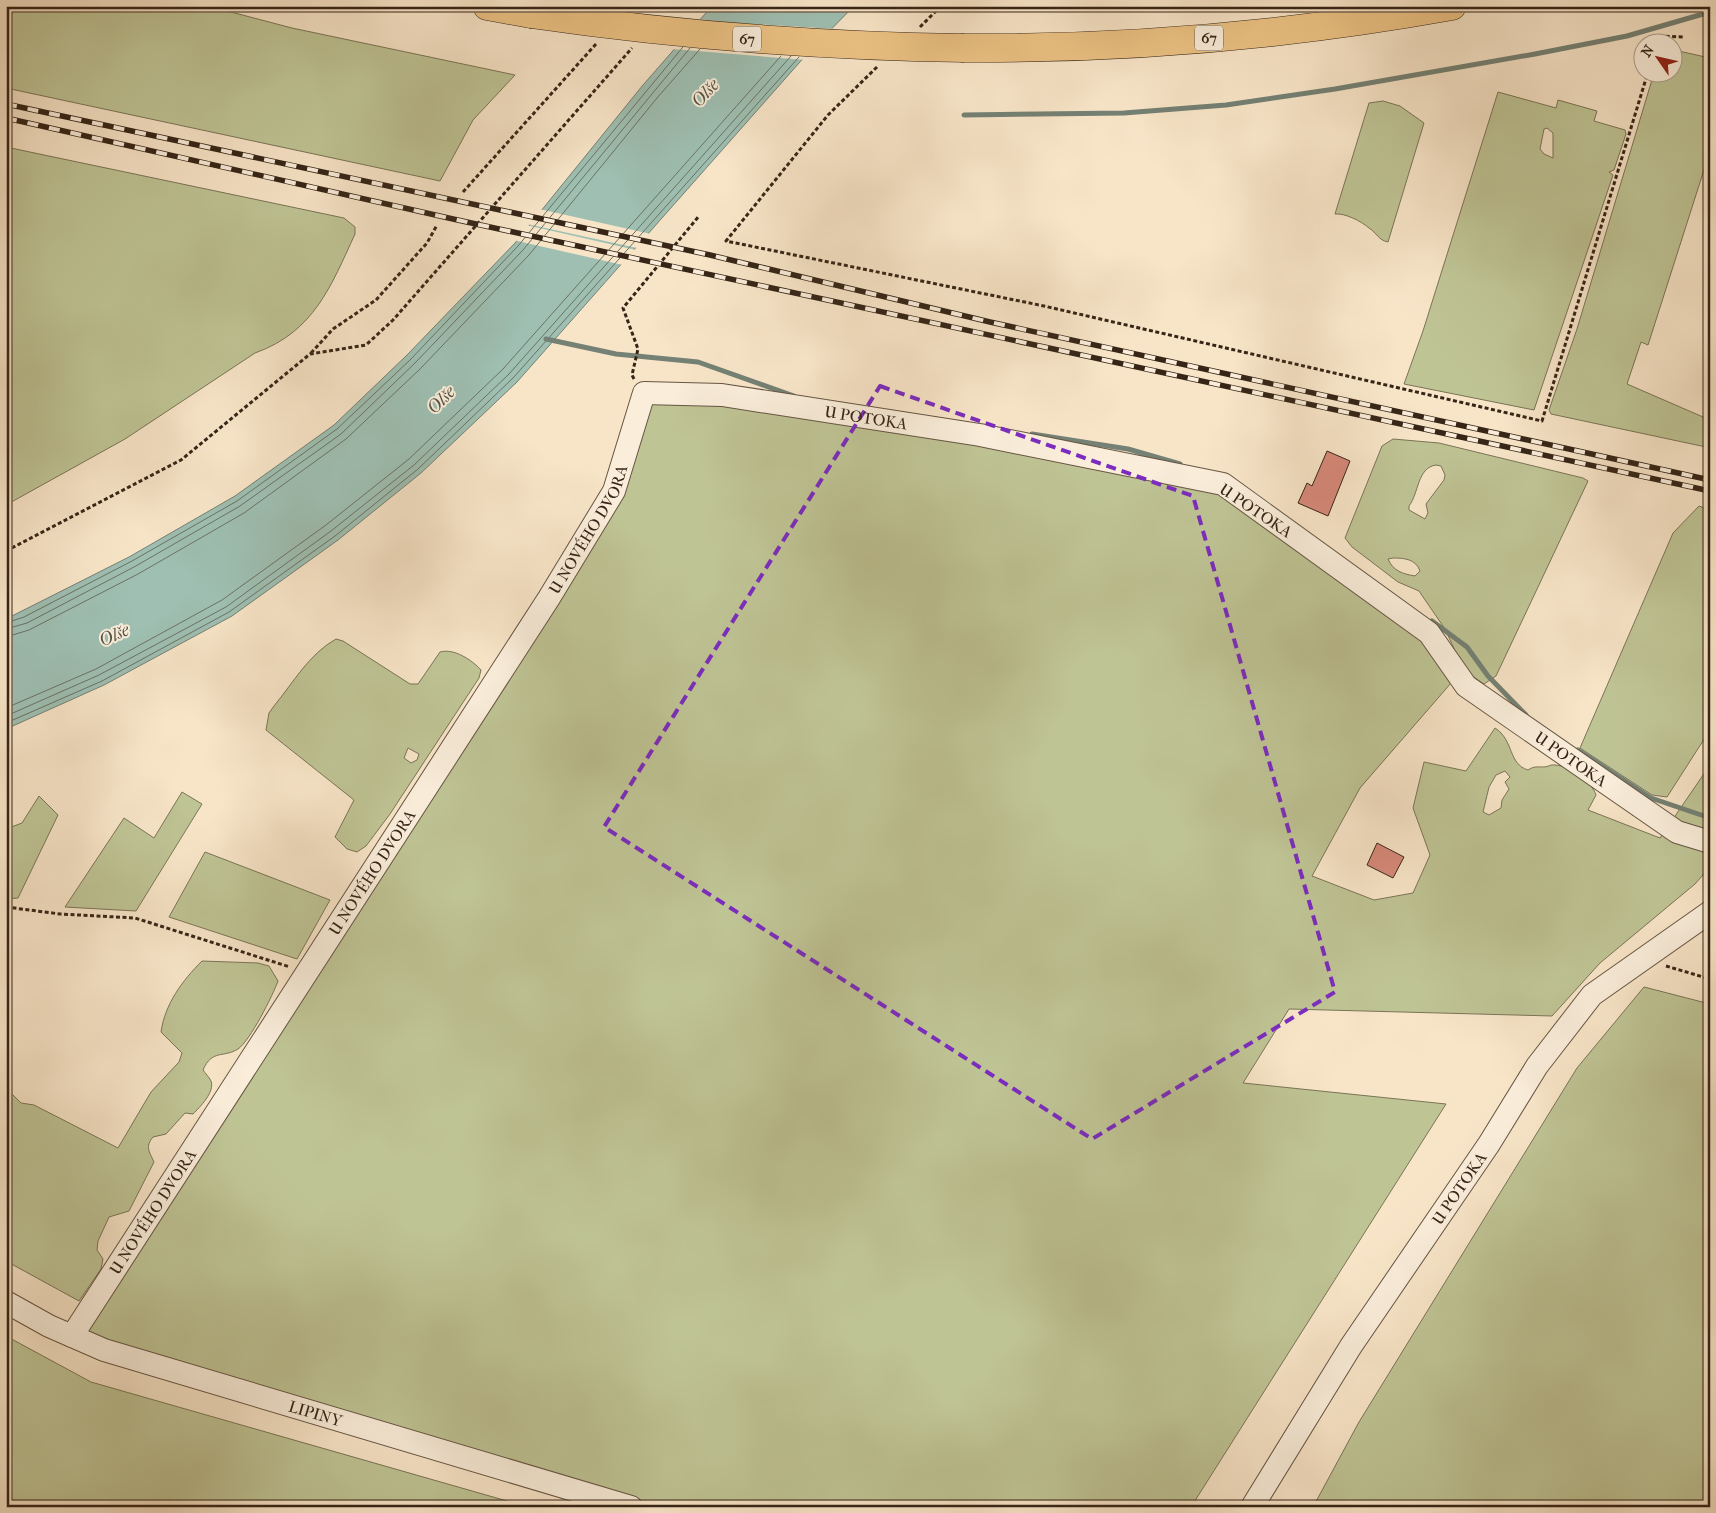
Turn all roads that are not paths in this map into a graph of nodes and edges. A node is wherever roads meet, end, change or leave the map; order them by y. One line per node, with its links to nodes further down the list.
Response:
1 (487, 6): 2 (main road, 67, bridge)
2 (1452, 6)
3 (644, 393): 4 (street, U POTOKA); 7 (street, U NOVÉHO DVORA)
4 (1710, 842)
5 (1710, 912): 9 (street, U POTOKA)
6 (6, 1302): 7 (street, LIPINY)
7 (72, 1336): 8 (street, LIPINY)
8 (631, 1507)
9 (1252, 1507)

